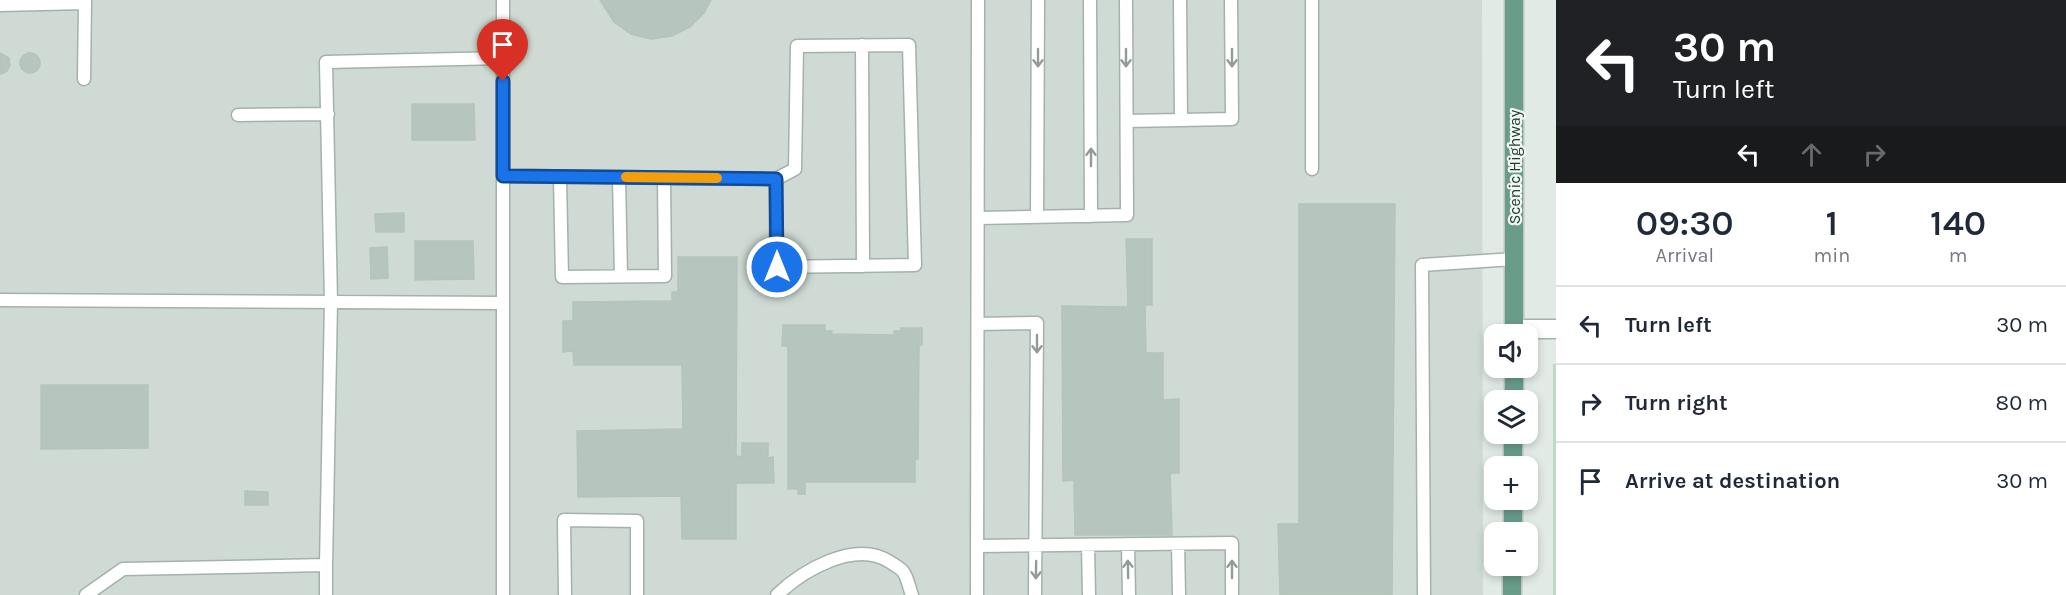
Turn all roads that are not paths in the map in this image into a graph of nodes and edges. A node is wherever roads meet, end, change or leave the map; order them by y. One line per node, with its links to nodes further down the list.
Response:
1 (503, 0): 13 (lane)
2 (978, 0): 27 (lane)
3 (1038, 0): 26 (lane, one-way to 26)
4 (1090, 0): 25 (lane, one-way to 4)
5 (1126, 0): 18 (lane, one-way to 18)
6 (1180, 0): 17 (lane)
7 (1231, 0): 17 (lane, one-way to 17)
8 (1312, 0): 19 (lane)
9 (1514, 0): 28 (main road, Scenic Highway)
10 (85, 2): 11 (lane); 14 (lane)
11 (0, 5)
12 (862, 45): 24 (lane); 29 (lane); 29 (lane)
13 (503, 58): 15 (lane); 20 (lane)
14 (84, 79)
15 (327, 114): 16 (lane); 32 (lane)
16 (238, 115)
17 (1181, 120): 18 (lane)
18 (1127, 121): 25 (lane)
19 (1312, 169)
20 (503, 176): 21 (lane); 33 (lane)
21 (560, 177): 22 (lane); 30 (lane)
22 (619, 177): 23 (lane); 30 (lane)
23 (664, 178): 24 (lane); 30 (lane)
24 (776, 179): 29 (lane)
25 (1091, 216): 26 (lane)
26 (1037, 217): 27 (lane)
27 (978, 218): 34 (lane)
28 (1514, 259): 35 (main road, Scenic Highway); 58 (lane)
29 (864, 266)
30 (621, 276)
31 (0, 300): 32 (lane)
32 (331, 302): 33 (lane); 43 (lane)
33 (503, 303): 47 (lane)
34 (978, 324): 41 (lane, one-way to 41); 42 (lane)
35 (1514, 324)
36 (1556, 329): 37 (street)
37 (1538, 330)
38 (1088, 544): 39 (lane); 41 (lane); 54 (lane)
39 (1128, 544): 40 (lane); 55 (lane, one-way to 39)
40 (1178, 544): 56 (lane); 57 (lane, one-way to 40)
41 (1036, 545): 42 (lane); 53 (lane, one-way to 53)
42 (978, 546): 52 (lane)
43 (326, 565): 45 (lane); 46 (lane)
44 (1512, 576): 59 (main road)
45 (86, 595)
46 (326, 595)
47 (503, 595)
48 (565, 595): 49 (lane)
49 (638, 595)
50 (777, 595): 51 (lane)
51 (912, 595)
52 (977, 595)
53 (1035, 595)
54 (1089, 595)
55 (1128, 595)
56 (1179, 595)
57 (1232, 595)
58 (1424, 595)
59 (1512, 595)

